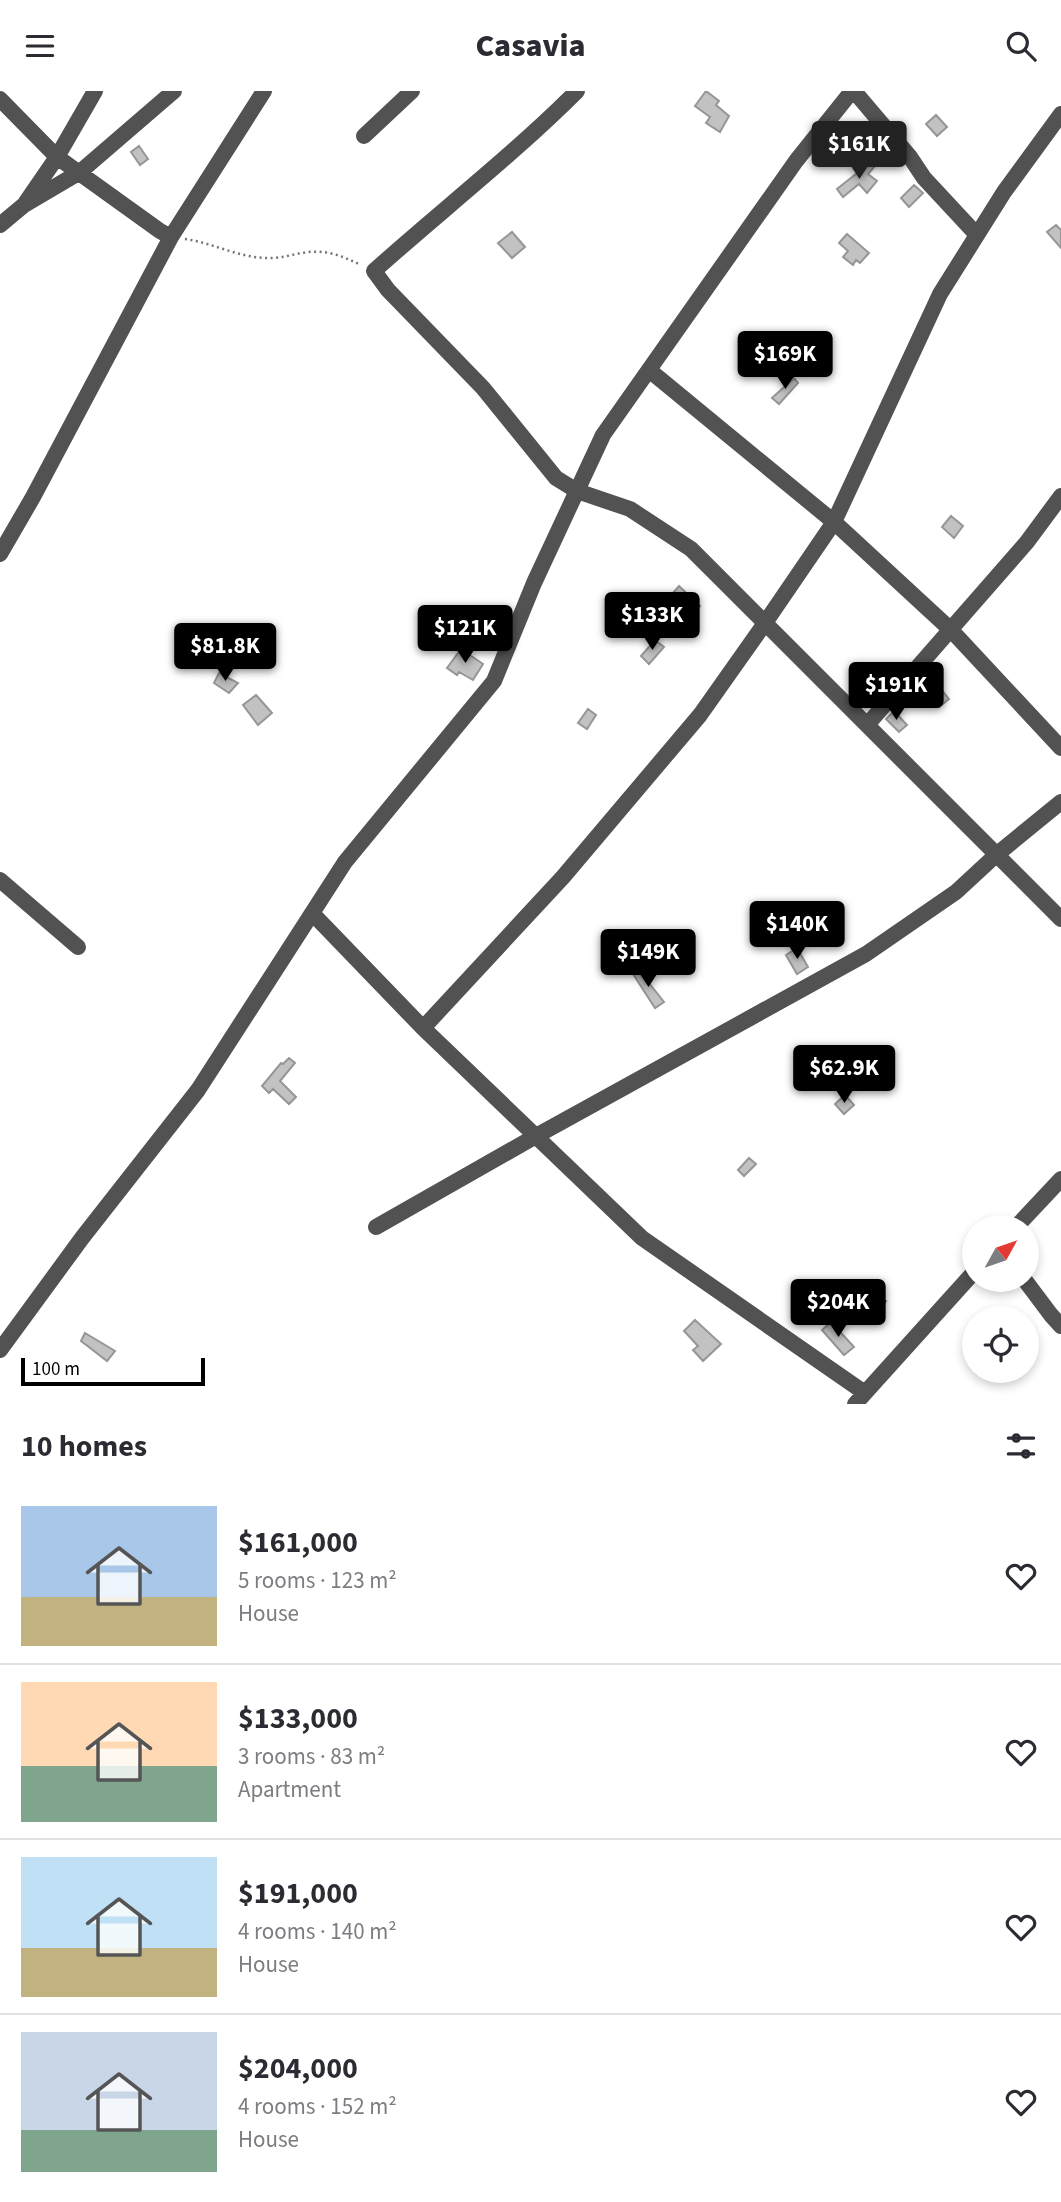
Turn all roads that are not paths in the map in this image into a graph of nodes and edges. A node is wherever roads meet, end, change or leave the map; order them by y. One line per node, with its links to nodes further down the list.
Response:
1 (95, 91): 10 (street)
2 (174, 91): 11 (street)
3 (264, 91): 15 (street)
4 (412, 91): 9 (street)
5 (577, 91): 17 (street)
6 (853, 91): 14 (street); 16 (street)
7 (0, 99): 10 (street)
8 (1058, 123): 14 (street)
9 (364, 136)
10 (57, 157): 11 (street); 12 (street)
11 (80, 172): 12 (street); 15 (street)
12 (24, 205): 13 (street)
13 (0, 225)
14 (977, 235): 19 (street)
15 (171, 237): 20 (street)
16 (649, 370): 17 (street); 19 (street)
17 (577, 491): 21 (street); 28 (street)
18 (1061, 496): 22 (street)
19 (834, 522): 21 (street); 22 (street)
20 (0, 554)
21 (765, 623): 23 (street); 31 (street)
22 (951, 630): 23 (street); 24 (street)
23 (867, 725): 26 (street)
24 (1061, 747)
25 (1061, 802): 26 (street)
26 (996, 855): 29 (street); 32 (street)
27 (0, 880): 30 (street)
28 (312, 913): 31 (street); 39 (street)
29 (1061, 919)
30 (78, 947)
31 (423, 1028): 32 (street)
32 (536, 1136): 35 (street); 40 (street)
33 (1061, 1179): 34 (street)
34 (1027, 1215)
35 (376, 1227)
36 (962, 1285): 40 (street)
37 (1034, 1292): 38 (street)
38 (1061, 1326)
39 (0, 1350)
40 (860, 1398)

